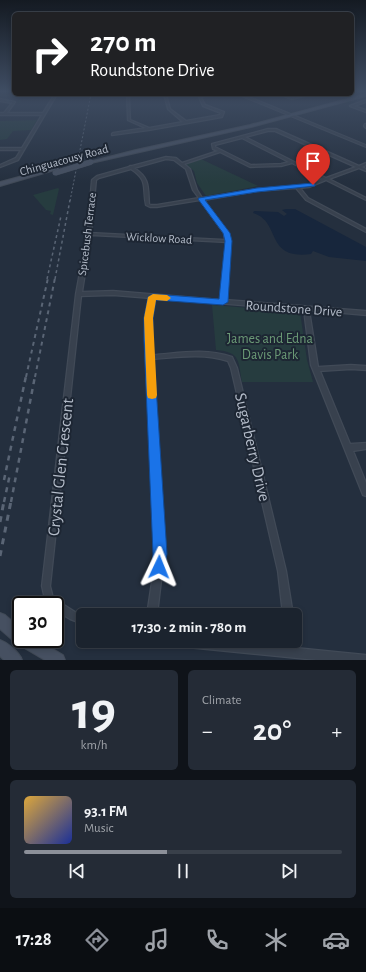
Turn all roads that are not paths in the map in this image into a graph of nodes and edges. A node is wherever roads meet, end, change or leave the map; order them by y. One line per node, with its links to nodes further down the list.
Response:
1 (39, 122): 11 (street)
2 (135, 122): 6 (street)
3 (185, 122): 6 (street)
4 (263, 122): 19 (main road, Chinguacousy Road, bridge)
5 (309, 122): 9 (street)
6 (149, 129): 7 (street)
7 (113, 134)
8 (242, 137): 12 (street); 13 (street); 18 (street)
9 (366, 146)
10 (0, 149): 11 (street)
11 (23, 149): 16 (street)
12 (221, 151): 13 (street); 14 (street)
13 (292, 162): 21 (street)
14 (182, 164): 17 (street, Spicebush Terrace); 25 (street)
15 (366, 164): 18 (street)
16 (0, 166)
17 (131, 167): 25 (street); 28 (street, Spicebush Terrace)
18 (359, 167): 20 (street); 21 (street)
19 (56, 170): 22 (main road, Chinguacousy Road); 24 (main road, Chinguacousy Road)
20 (366, 170)
21 (327, 179): 23 (street); 26 (street)
22 (0, 184)
23 (297, 187): 25 (street); 27 (street)
24 (0, 188)
25 (201, 199): 29 (street)
26 (366, 199)
27 (366, 231)
28 (89, 234): 29 (street, Wicklow Road); 30 (street, Spicebush Terrace)
29 (228, 241): 32 (street)
30 (79, 294): 31 (street, Roundstone Drive); 43 (street, Crystal Glen Crescent)
31 (153, 297): 32 (street, Roundstone Drive); 35 (street)
32 (223, 302): 33 (street, Roundstone Drive)
33 (306, 308): 34 (street, Roundstone Drive); 37 (street)
34 (366, 313)
35 (150, 357): 41 (street); 42 (street, Sugarberry Drive)
36 (366, 368): 37 (street)
37 (316, 369): 39 (street)
38 (366, 446): 39 (street)
39 (348, 448): 40 (street)
40 (366, 492)
41 (153, 608)
42 (287, 608)
43 (76, 617)
44 (0, 620): 45 (main road)
45 (12, 630)
46 (0, 647): 51 (main road)
47 (38, 648): 52 (main road)
48 (250, 648): 50 (street)
49 (292, 648): 50 (street)
50 (292, 652): 53 (street)
51 (15, 660)
52 (58, 660)
53 (366, 660)

